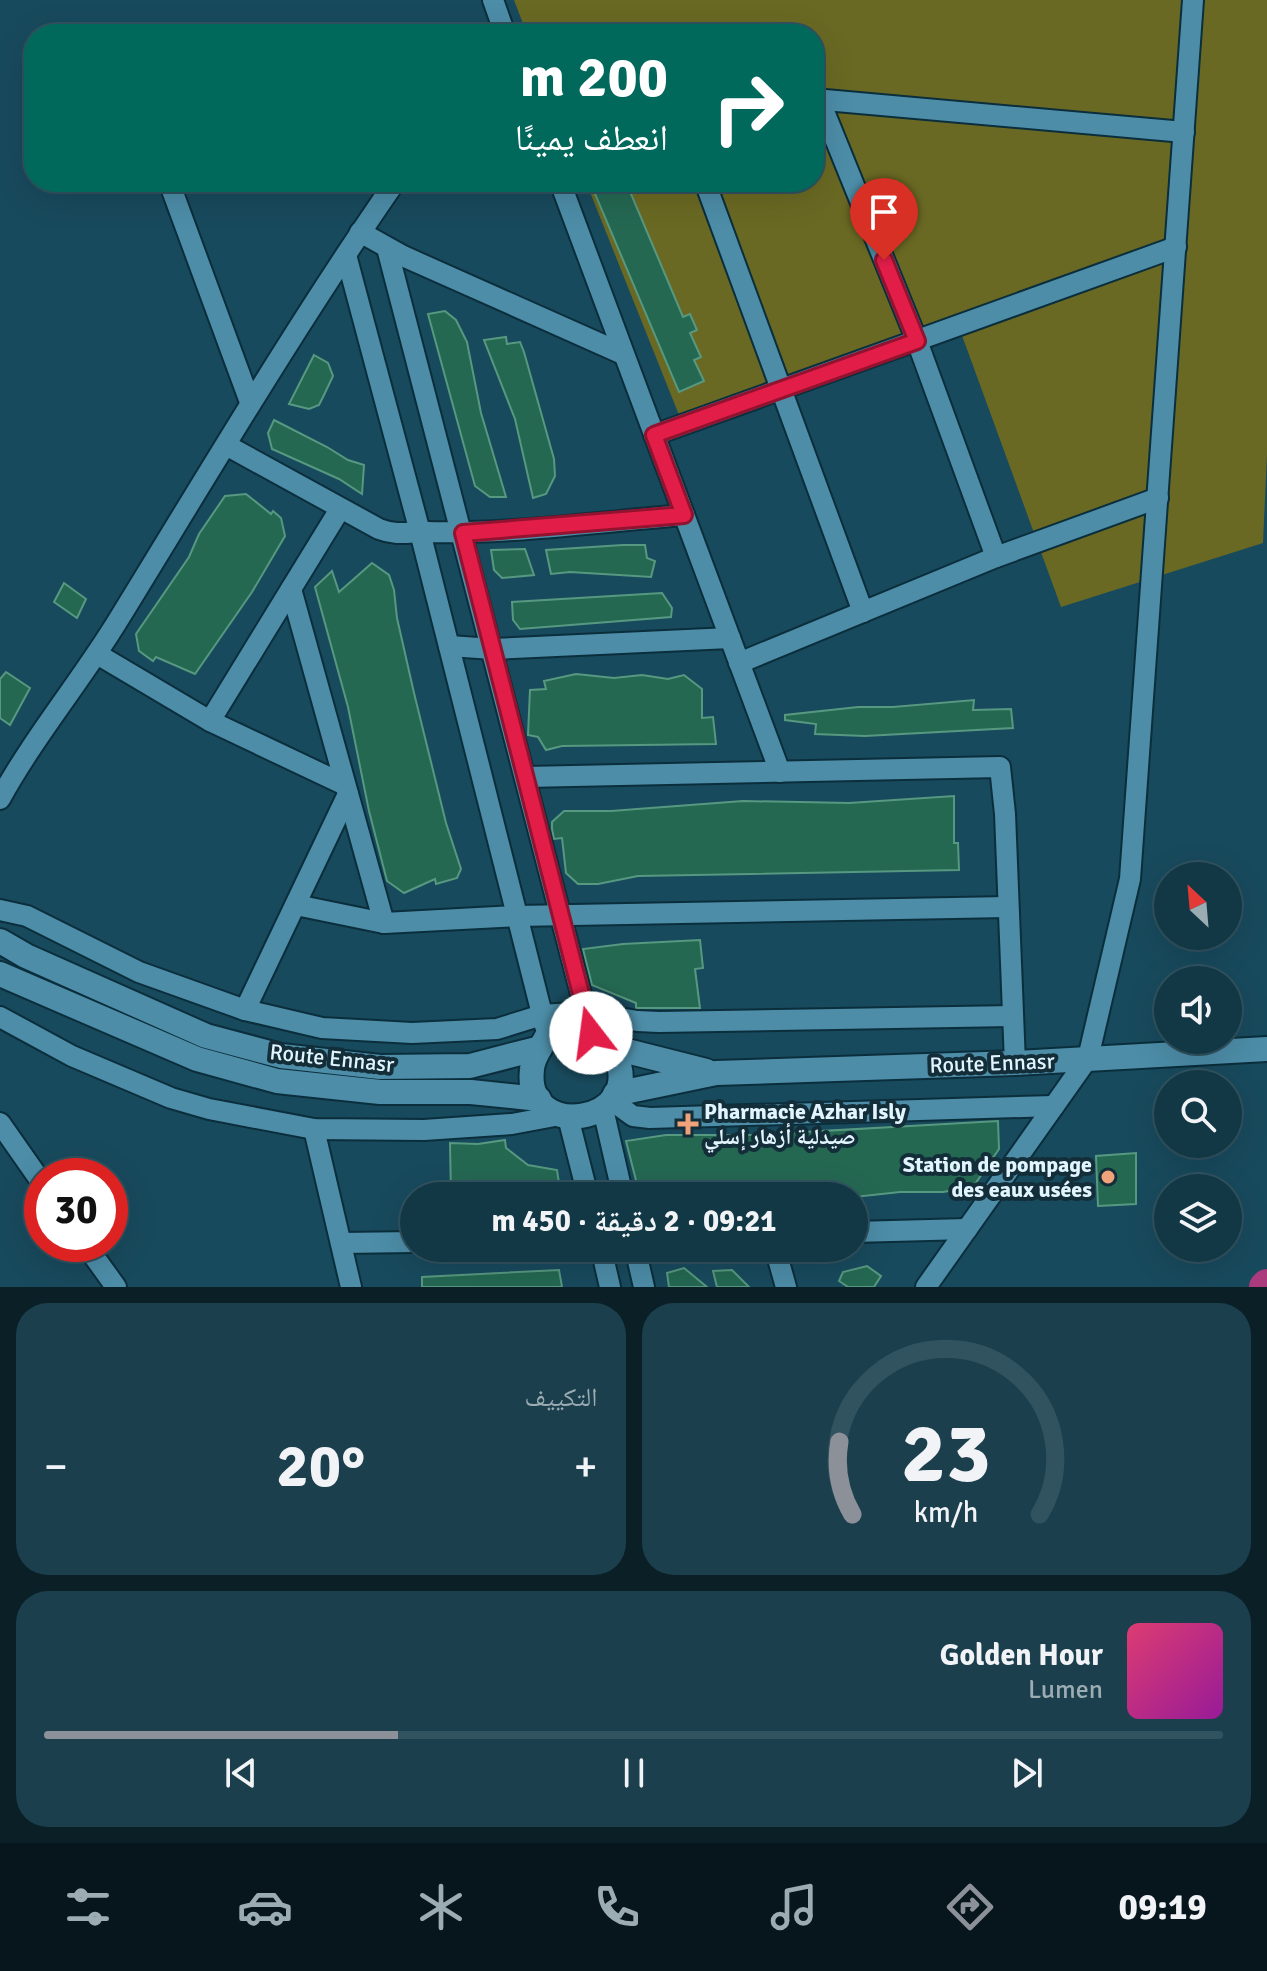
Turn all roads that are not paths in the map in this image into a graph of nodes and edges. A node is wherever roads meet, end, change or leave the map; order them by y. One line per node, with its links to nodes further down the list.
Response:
1 (493, 0): 3 (street)
2 (1193, 0): 6 (street)
3 (500, 24)
4 (824, 100): 6 (street)
5 (824, 116): 15 (street)
6 (1184, 132): 12 (street)
7 (173, 192): 18 (street)
8 (388, 192): 11 (street)
9 (564, 192): 16 (street)
10 (709, 192): 17 (street)
11 (360, 232): 13 (street); 14 (street)
12 (1176, 247): 15 (street); 21 (street)
13 (387, 248): 16 (street); 25 (street)
14 (346, 255): 18 (street); 24 (street)
15 (917, 341): 17 (street); 26 (street)
16 (623, 354): 19 (street)
17 (781, 390): 19 (street); 28 (street)
18 (250, 402): 20 (street)
19 (654, 435): 23 (street)
20 (226, 445): 22 (street); 32 (street)
21 (1158, 498): 26 (street); 54 (street)
22 (340, 509): 24 (street); 27 (street)
23 (684, 515): 25 (street); 29 (street)
24 (420, 532): 25 (street); 30 (street)
25 (463, 533): 31 (street)
26 (996, 557): 28 (street)
27 (291, 589): 34 (street); 38 (street)
28 (863, 612): 33 (street)
29 (730, 638): 31 (street); 33 (street)
30 (449, 646): 31 (street); 43 (street)
31 (493, 649): 37 (street)
32 (97, 654): 34 (street); 35 (street)
33 (739, 663): 36 (street)
34 (210, 721): 38 (street)
35 (7, 770): 39 (street)
36 (780, 772): 37 (street); 41 (street)
37 (525, 777): 44 (street)
38 (347, 789): 40 (street); 45 (street)
39 (0, 799)
40 (296, 905): 45 (street); 48 (street)
41 (1008, 907): 44 (street); 49 (street)
42 (0, 910): 48 (street)
43 (517, 916): 44 (street); 45 (street); 52 (street)
44 (561, 916): 51 (street)
45 (384, 923)
46 (0, 941): 52 (main road, Route Ennasr)
47 (0, 974): 57 (main road, Route Ennasr)
48 (245, 1010): 52 (street)
49 (1013, 1016): 51 (street); 55 (street)
50 (0, 1017): 62 (street)
51 (596, 1031): 52 (main road); 56 (main road, Route Ennasr); 58 (main road)
52 (543, 1033): 57 (main road)
53 (1267, 1049): 54 (main road, Route Ennasr)
54 (1088, 1058): 55 (main road, Route Ennasr); 59 (street)
55 (1015, 1063): 56 (main road, Route Ennasr)
56 (716, 1073): 58 (main road, Route Ennasr)
57 (539, 1099): 60 (main road)
58 (610, 1101): 59 (street); 60 (main road); 65 (street)
59 (1054, 1106): 66 (street)
60 (564, 1116): 62 (street); 64 (street)
61 (0, 1123): 63 (street)
62 (314, 1129): 69 (street)
63 (24, 1158)
64 (584, 1182)
65 (621, 1182)
66 (967, 1229): 67 (street); 79 (street)
67 (868, 1232)
68 (400, 1242): 69 (street)
69 (341, 1243): 75 (street)
70 (98, 1262): 74 (street)
71 (604, 1262): 76 (street)
72 (638, 1262): 77 (street)
73 (779, 1262): 78 (street)
74 (116, 1287)
75 (351, 1287)
76 (610, 1287)
77 (644, 1287)
78 (786, 1287)
79 (926, 1287)

